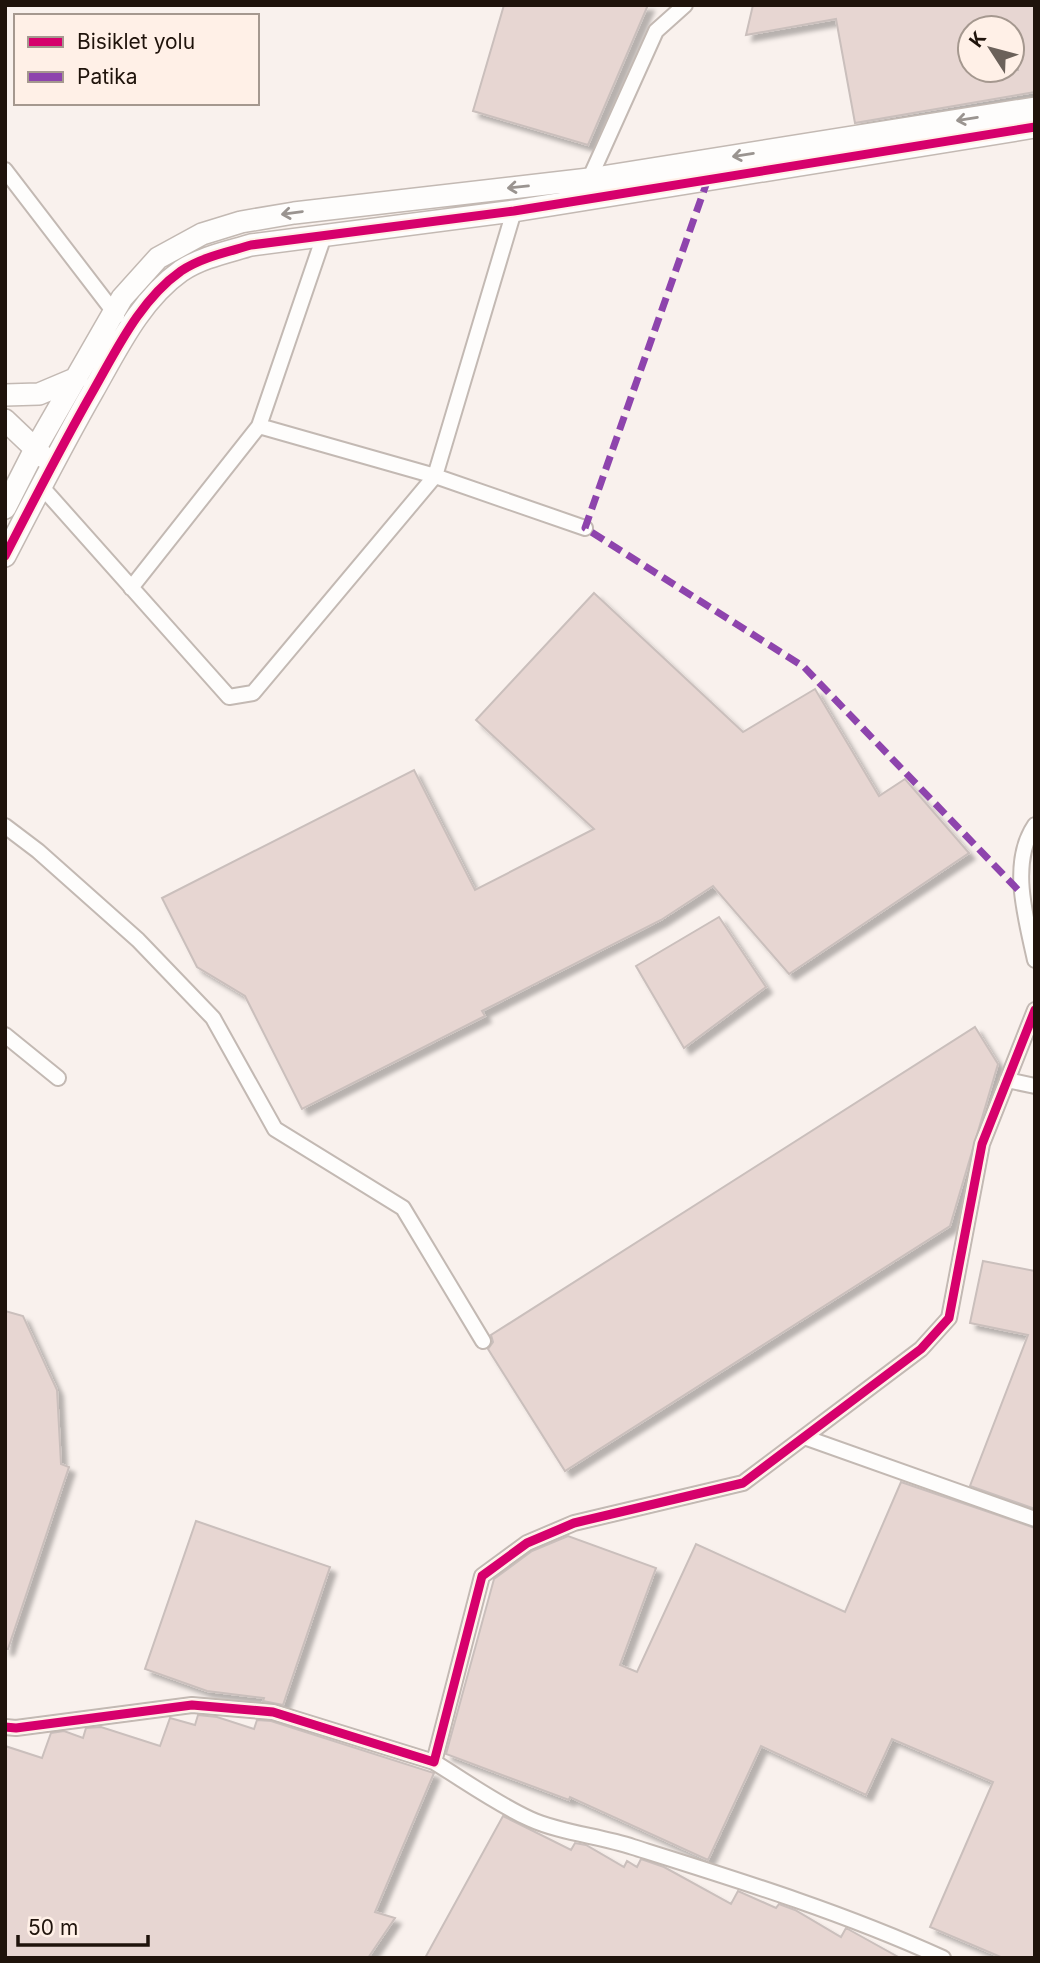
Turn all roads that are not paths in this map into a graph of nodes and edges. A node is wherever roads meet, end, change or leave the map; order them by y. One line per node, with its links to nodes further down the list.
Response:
1 (685, 5): 5 (street)
2 (1035, 108): 5 (street, one-way to 5)
3 (1035, 127): 6 (street)
4 (5, 170): 9 (street)
5 (589, 179): 6 (street); 9 (street, one-way to 9)
6 (580, 200): 7 (street)
7 (514, 211): 8 (street); 17 (street)
8 (325, 233): 10 (street); 14 (street)
9 (114, 312): 10 (street); 11 (street)
10 (128, 330): 16 (street)
11 (76, 378): 12 (street); 15 (street)
12 (5, 395)
13 (5, 420): 15 (street)
14 (259, 426): 17 (street); 22 (street)
15 (34, 451): 16 (street); 18 (street)
16 (52, 463): 19 (street)
17 (435, 476): 20 (street); 22 (street)
18 (8, 495): 19 (street)
19 (36, 495): 21 (street); 22 (street)
20 (585, 528)
21 (5, 556)
22 (131, 588)
23 (1035, 825): 25 (street)
24 (5, 826): 31 (street)
25 (1035, 960)
26 (1035, 1010): 29 (street)
27 (5, 1035): 28 (street)
28 (58, 1078)
29 (1007, 1080): 30 (street); 32 (street)
30 (1035, 1086)
31 (483, 1341)
32 (804, 1437): 33 (street); 35 (street)
33 (1035, 1518)
34 (5, 1727): 35 (street)
35 (434, 1762): 36 (street)
36 (943, 1958)

